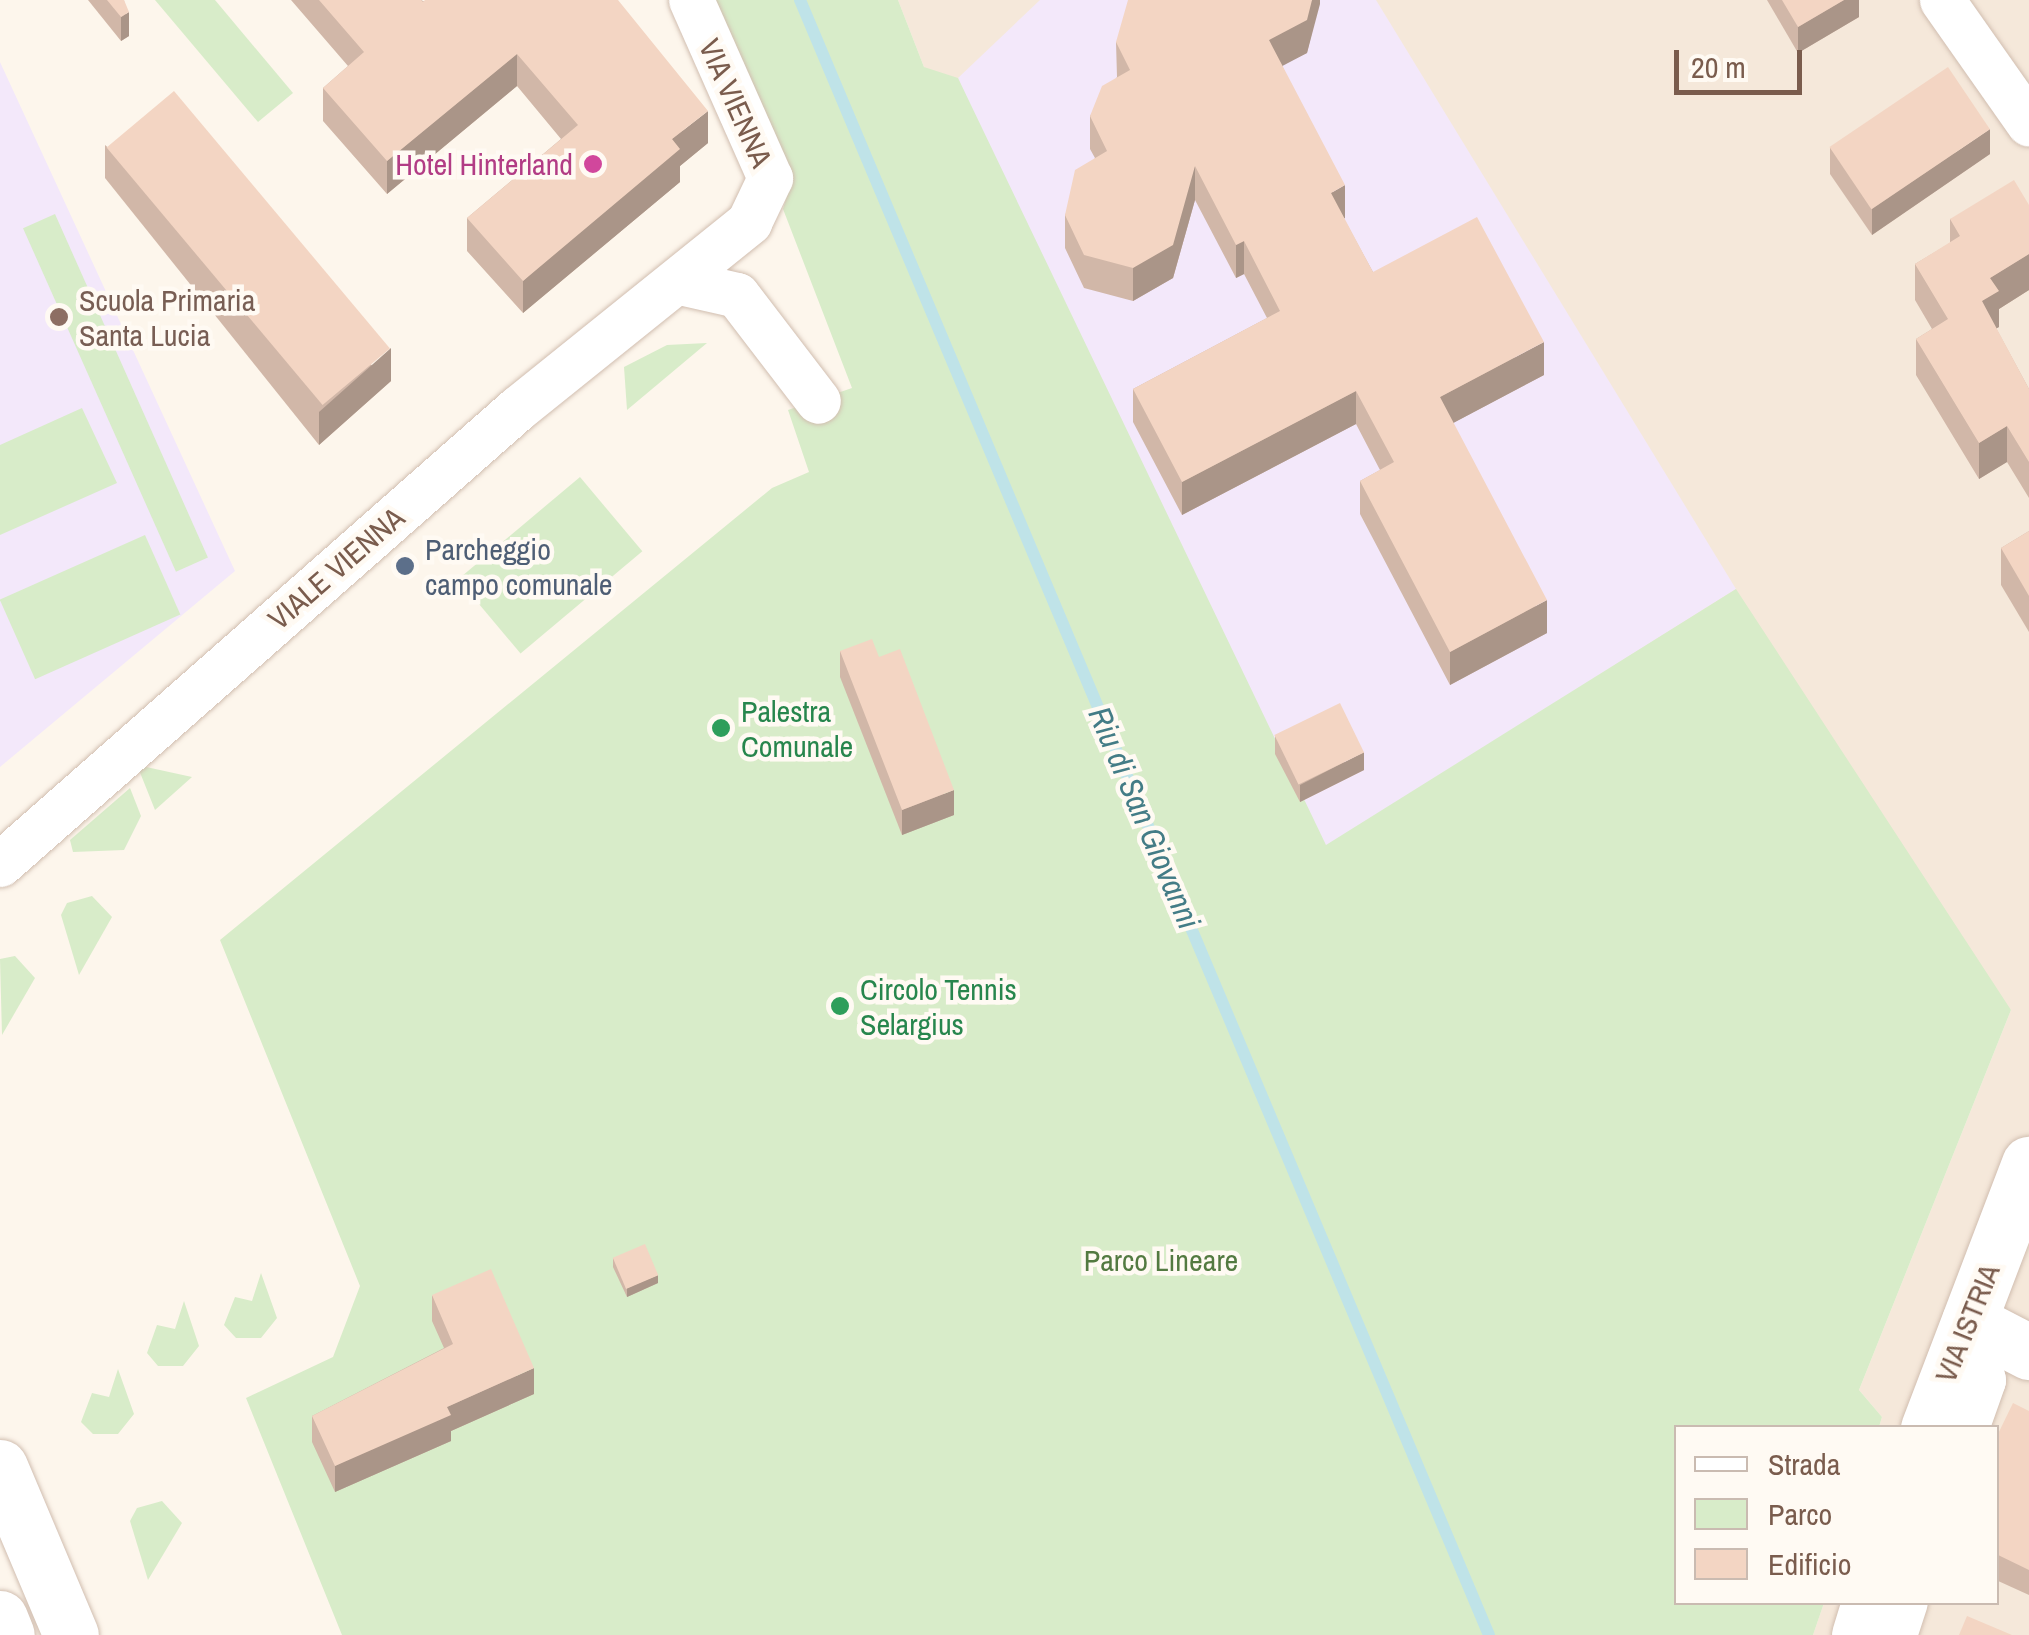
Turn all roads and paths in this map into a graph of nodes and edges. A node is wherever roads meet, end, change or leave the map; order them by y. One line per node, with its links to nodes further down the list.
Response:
1 (691, 0): 4 (street, VIA VIENNA)
2 (1942, 0): 3 (street)
3 (2029, 124)
4 (720, 252): 5 (street, VIALE VIENNA)
5 (680, 282): 6 (street); 7 (street, VIALE VIENNA)
6 (818, 400)
7 (0, 864)
8 (2029, 1164): 9 (main road, VIA ISTRIA)
9 (1970, 1320): 10 (main road); 11 (main road, VIA ISTRIA); 12 (street)
10 (2029, 1352)
11 (1929, 1425)
12 (1967, 1425)
13 (0, 1467): 18 (main road)
14 (1869, 1605): 19 (main road)
15 (1905, 1605): 20 (street)
16 (0, 1618): 17 (main road)
17 (8, 1635)
18 (72, 1635)
19 (1858, 1635)
20 (1894, 1635)

